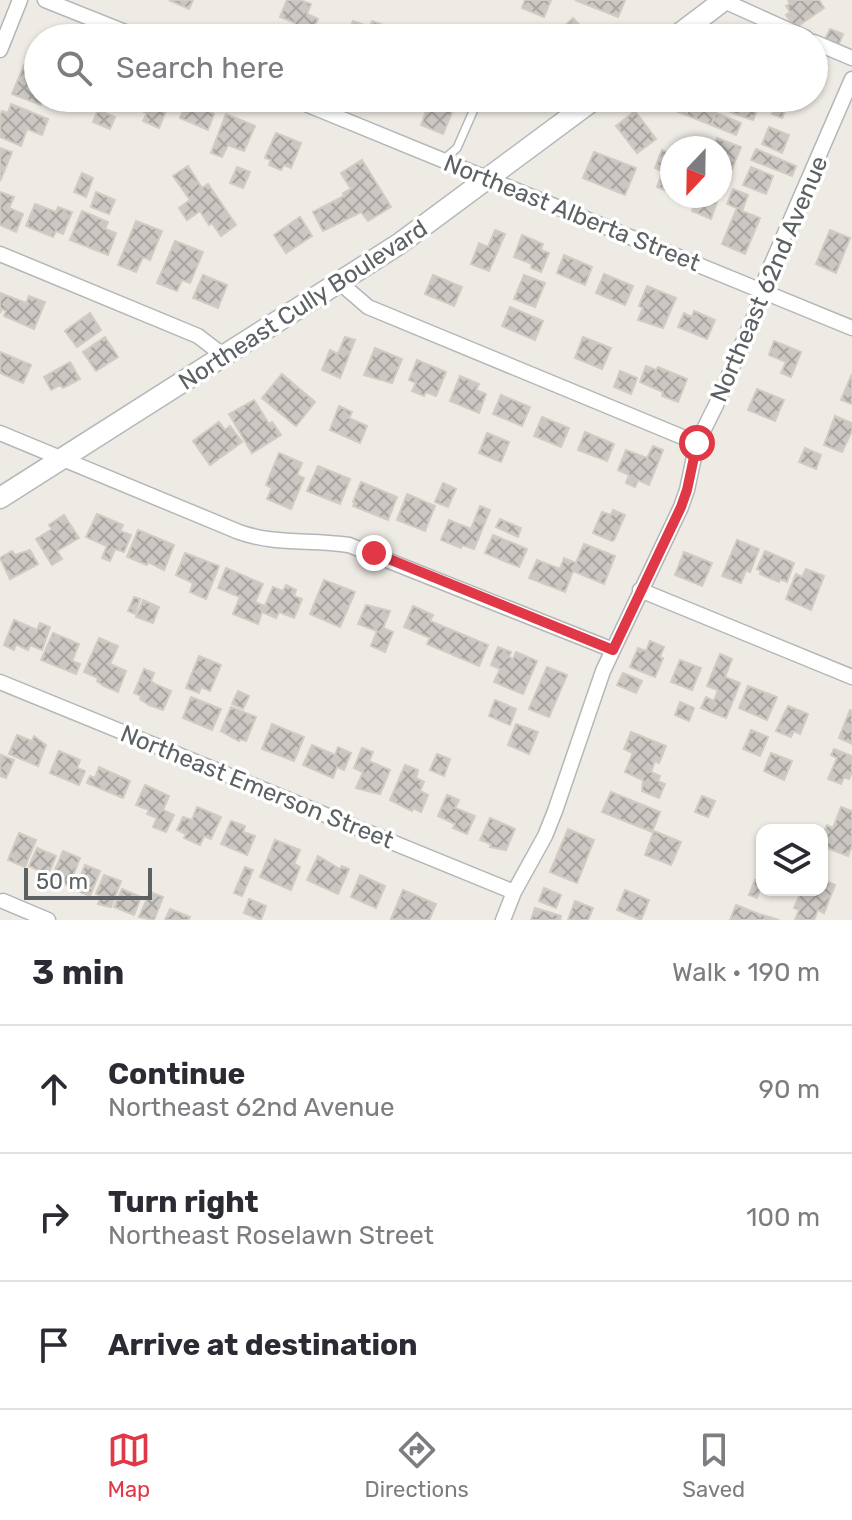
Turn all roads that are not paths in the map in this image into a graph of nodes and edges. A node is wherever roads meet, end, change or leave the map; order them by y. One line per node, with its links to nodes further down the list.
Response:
1 (20, 0): 8 (street)
2 (45, 0): 4 (street)
3 (723, 0): 5 (main road); 6 (street)
4 (105, 24)
5 (692, 24)
6 (775, 24)
7 (828, 48): 9 (street)
8 (0, 50)
9 (852, 58)
10 (852, 79): 18 (street, Northeast 62nd Avenue)
11 (325, 112): 14 (street, Northeast Alberta Street)
12 (473, 112): 14 (lane)
13 (578, 112): 15 (main road, Northeast Cully Boulevard)
14 (443, 160): 15 (street, Northeast Alberta Street)
15 (489, 179): 17 (main road, Northeast Cully Boulevard); 18 (street, Northeast Alberta Street)
16 (0, 254): 20 (street)
17 (339, 282): 20 (main road, Northeast Cully Boulevard); 22 (street)
18 (762, 292): 19 (street, Northeast Alberta Street); 22 (street, Northeast 62nd Avenue)
19 (852, 328)
20 (224, 356): 23 (main road, Northeast Cully Boulevard)
21 (0, 433): 23 (street)
22 (697, 443): 25 (street, Northeast 62nd Avenue)
23 (63, 458): 24 (main road, Northeast Cully Boulevard); 26 (street)
24 (0, 498)
25 (640, 590): 26 (street, Northeast 62nd Avenue); 27 (street)
26 (613, 650): 29 (street, Northeast 62nd Avenue)
27 (852, 677)
28 (0, 682): 29 (street, Northeast Emerson Street)
29 (514, 892): 32 (street, Northeast 62nd Avenue)
30 (3, 901): 31 (street)
31 (48, 920)
32 (503, 920)

